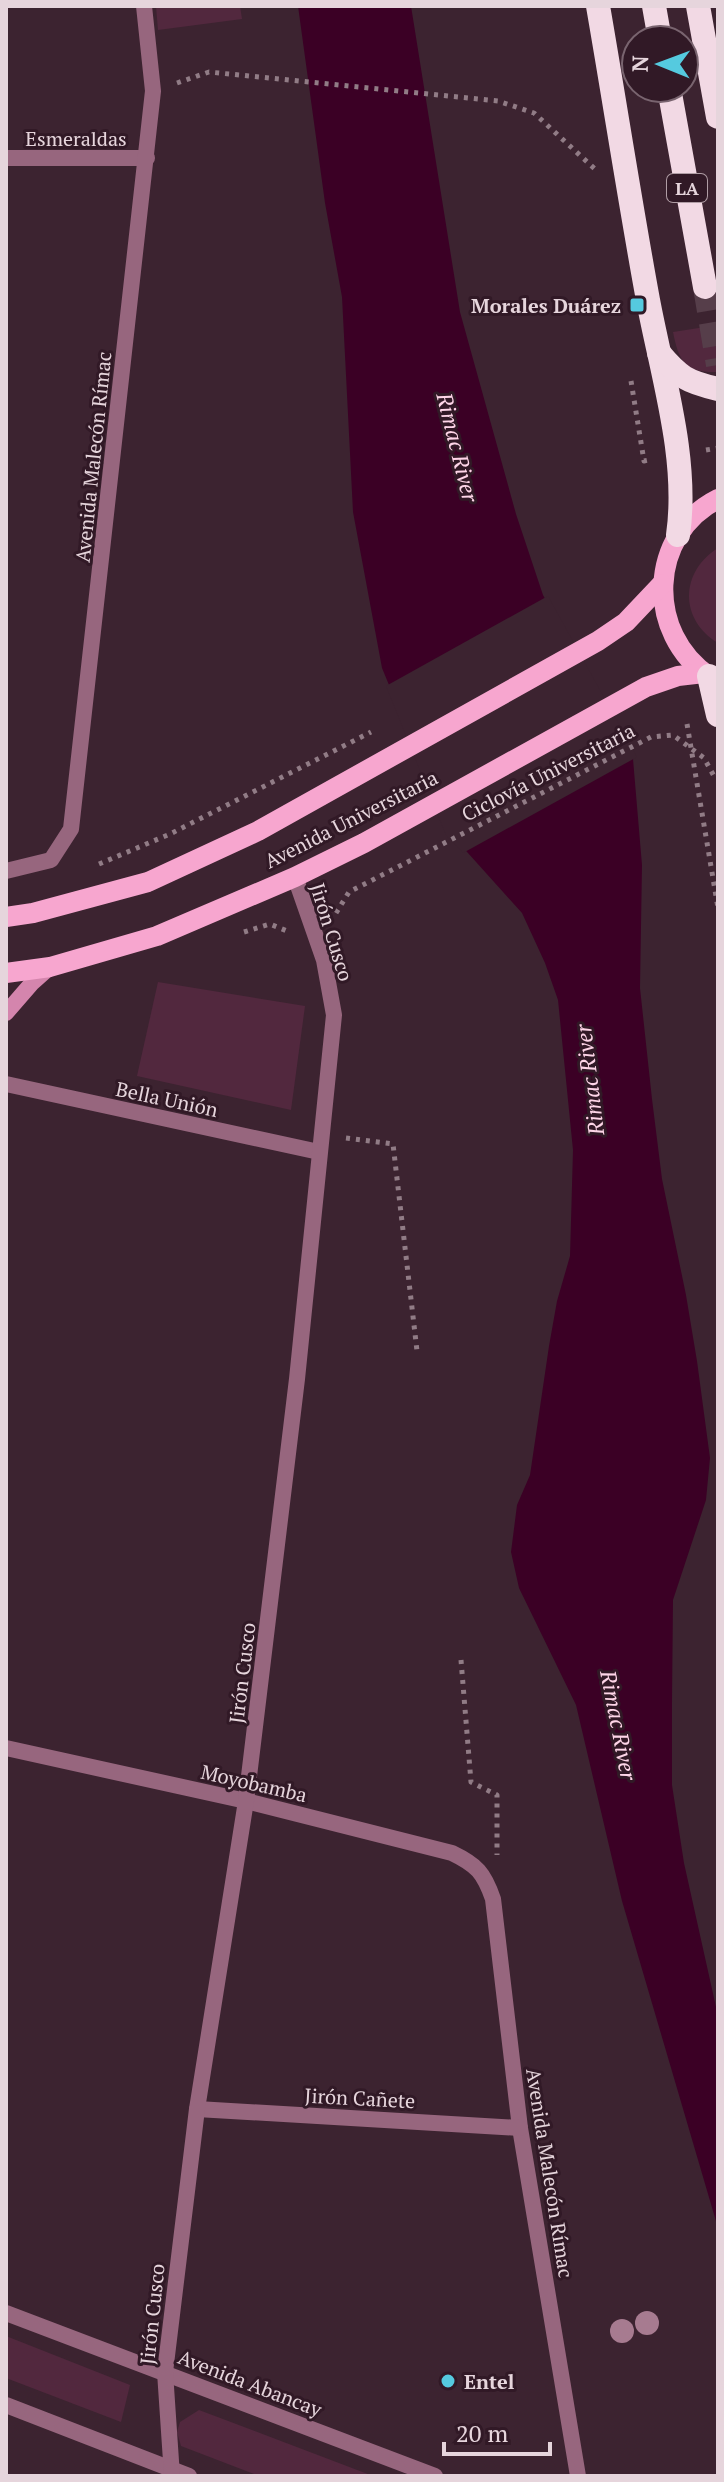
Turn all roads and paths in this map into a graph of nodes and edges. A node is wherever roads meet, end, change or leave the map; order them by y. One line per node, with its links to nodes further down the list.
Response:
1 (144, 6): 8 (street, Avenida Malecón Rímac)
2 (598, 6): 11 (highway)
3 (698, 6): 6 (highway)
4 (209, 72): 9 (path)
5 (672, 104): 10 (highway, LA)
6 (718, 117)
7 (6, 158): 8 (street, Esmeraldas)
8 (147, 158): 26 (street, Avenida Malecón Rímac)
9 (597, 171)
10 (705, 287)
11 (659, 353): 13 (highway); 15 (highway)
12 (629, 369): 15 (path)
13 (718, 389)
14 (718, 448): 15 (path)
15 (677, 454): 17 (highway)
16 (718, 499): 17 (main road)
17 (678, 535): 18 (main road)
18 (662, 584): 20 (main road); 30 (main road, Avenida Universitaria)
19 (678, 676): 20 (main road, Avenida Universitaria); 22 (path); 28 (main road, Avenida Universitaria)
20 (711, 677): 21 (highway)
21 (718, 715)
22 (692, 749): 24 (path, Ciclovía Universitaria); 27 (path, Ciclovía Universitaria); 29 (path)
23 (318, 760): 25 (path)
24 (718, 776)
25 (85, 868)
26 (6, 871)
27 (382, 875)
28 (295, 877): 31 (main road, Avenida Universitaria); 35 (street, Jirón Cusco)
29 (718, 908)
30 (6, 917)
31 (50, 967): 32 (main road, Avenida Universitaria); 33 (street)
32 (6, 973)
33 (6, 1013)
34 (6, 1084): 36 (street, Bella Unión)
35 (321, 1135): 36 (street, Jirón Cusco); 37 (path)
36 (319, 1152): 40 (street, Jirón Cusco)
37 (417, 1351)
38 (461, 1660): 41 (path)
39 (6, 1748): 40 (street, Moyobamba)
40 (246, 1801): 41 (street, Moyobamba); 42 (street, Jirón Cusco)
41 (485, 1875): 43 (street, Avenida Malecón Rímac)
42 (197, 2109): 43 (street, Jirón Cañete); 45 (street, Jirón Cusco)
43 (520, 2128): 50 (street, Avenida Malecón Rímac)
44 (6, 2313): 45 (street, Avenida Abancay)
45 (165, 2372): 47 (street, Jirón Cusco); 49 (street, Avenida Abancay)
46 (6, 2405): 47 (street)
47 (172, 2473): 48 (street)
48 (189, 2476)
49 (435, 2476)
50 (578, 2476)

